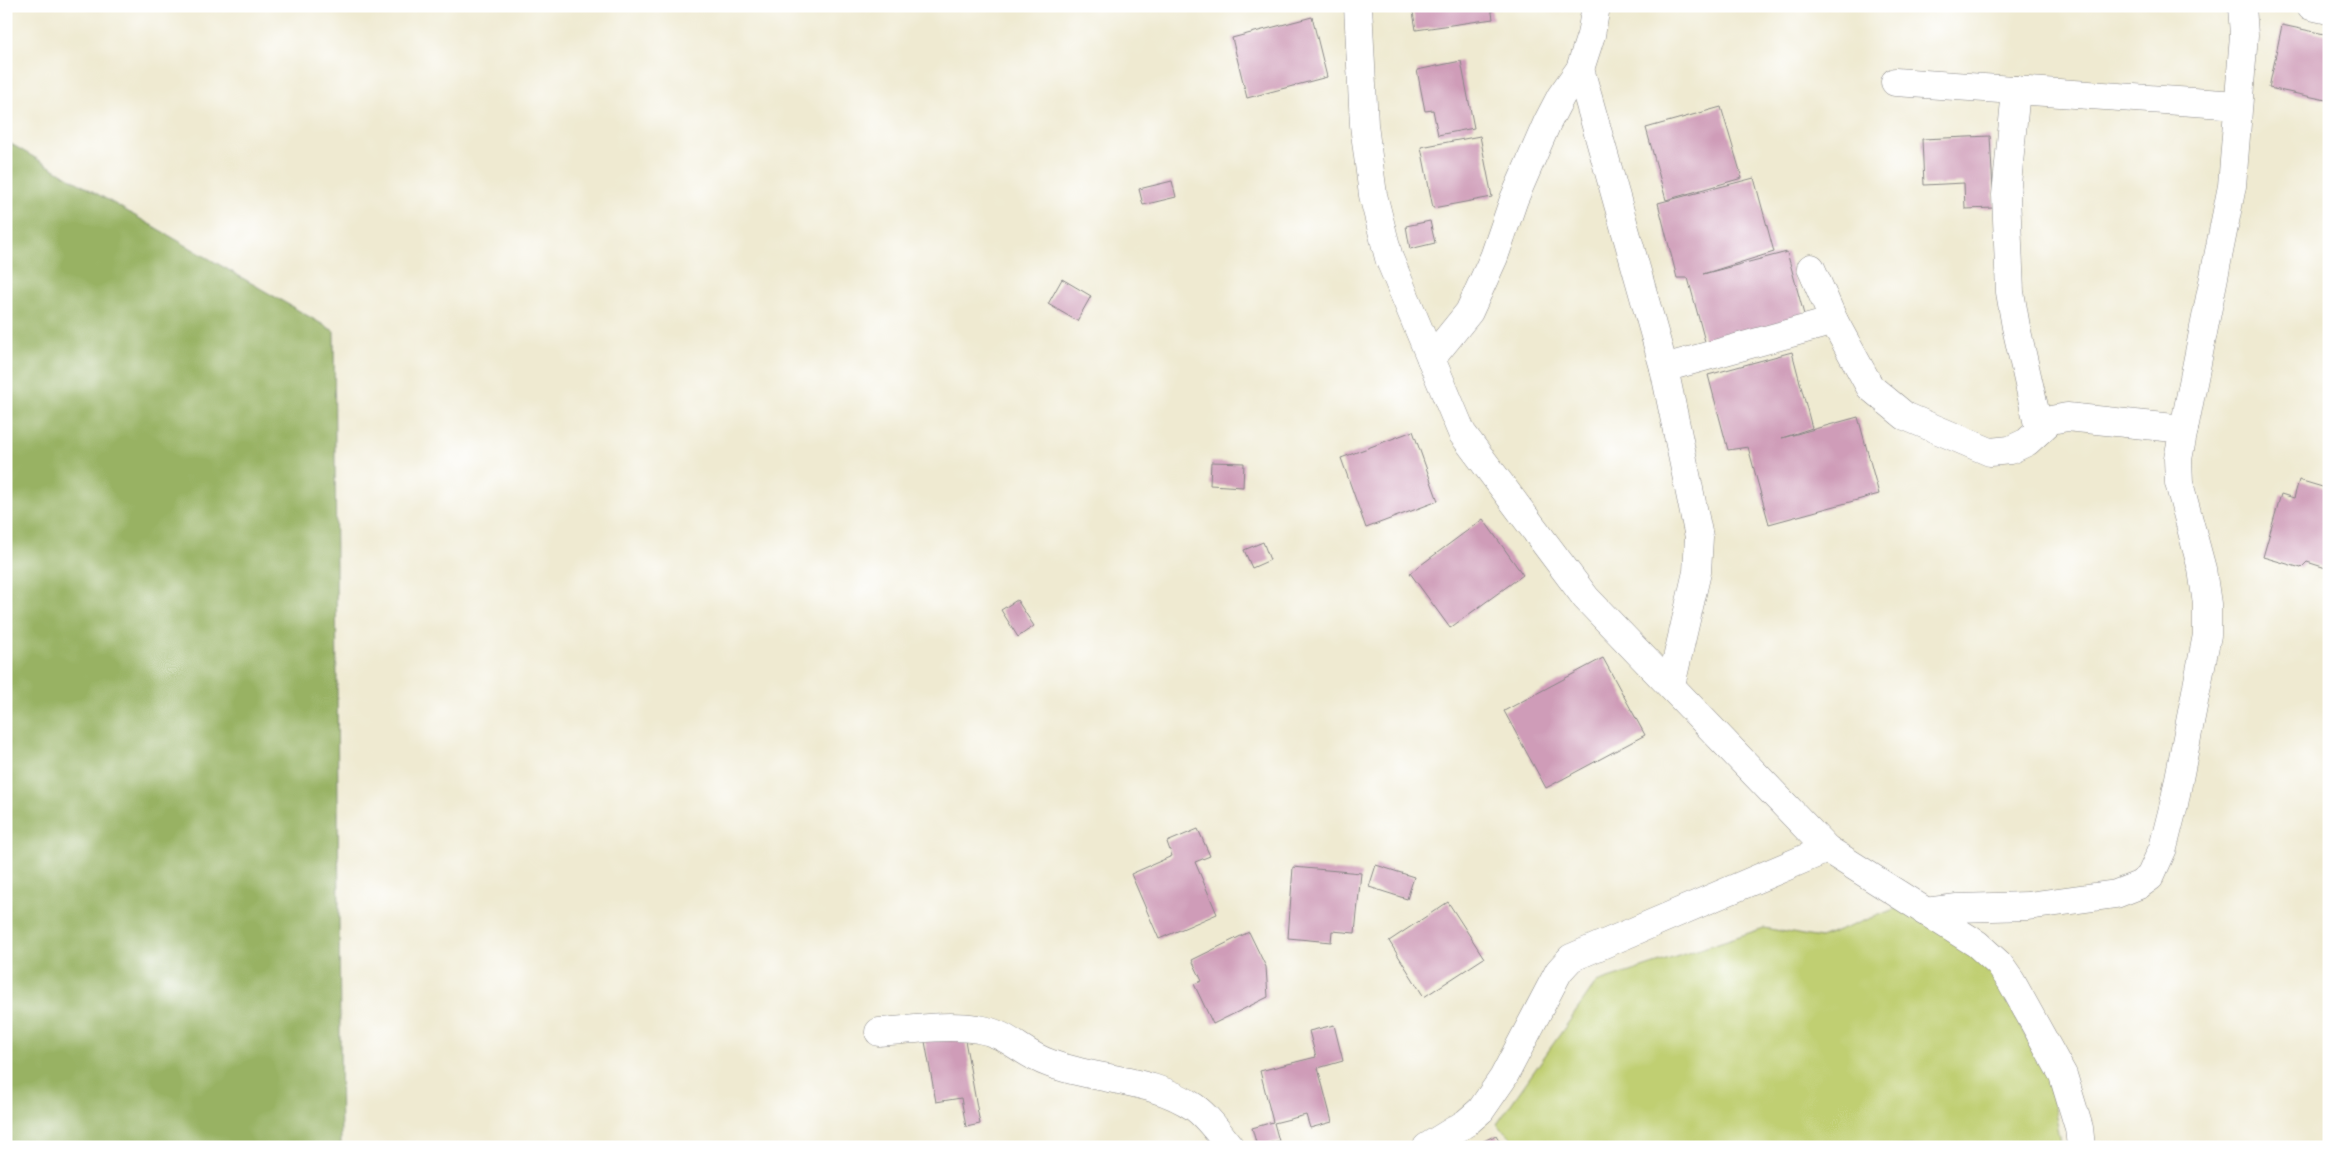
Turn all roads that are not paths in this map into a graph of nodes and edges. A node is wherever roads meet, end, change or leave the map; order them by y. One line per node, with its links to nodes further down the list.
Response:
1 (1358, 6): 12 (street)
2 (1596, 6): 6 (street)
3 (2242, 6): 9 (street)
4 (2312, 6): 5 (street)
5 (2329, 10)
6 (1580, 69): 12 (street); 13 (street)
7 (1895, 82): 8 (street)
8 (2016, 90): 9 (street); 14 (street)
9 (2238, 106): 15 (street)
10 (1811, 268): 11 (street)
11 (1834, 321): 13 (street); 14 (street)
12 (1431, 359): 16 (street)
13 (1664, 368): 16 (street)
14 (2039, 429): 15 (street)
15 (2184, 429): 18 (street)
16 (1671, 685): 17 (street)
17 (1827, 849): 18 (street); 21 (street)
18 (1925, 912): 22 (street)
19 (879, 1032): 20 (street)
20 (1230, 1147)
21 (1427, 1147)
22 (2081, 1147)

